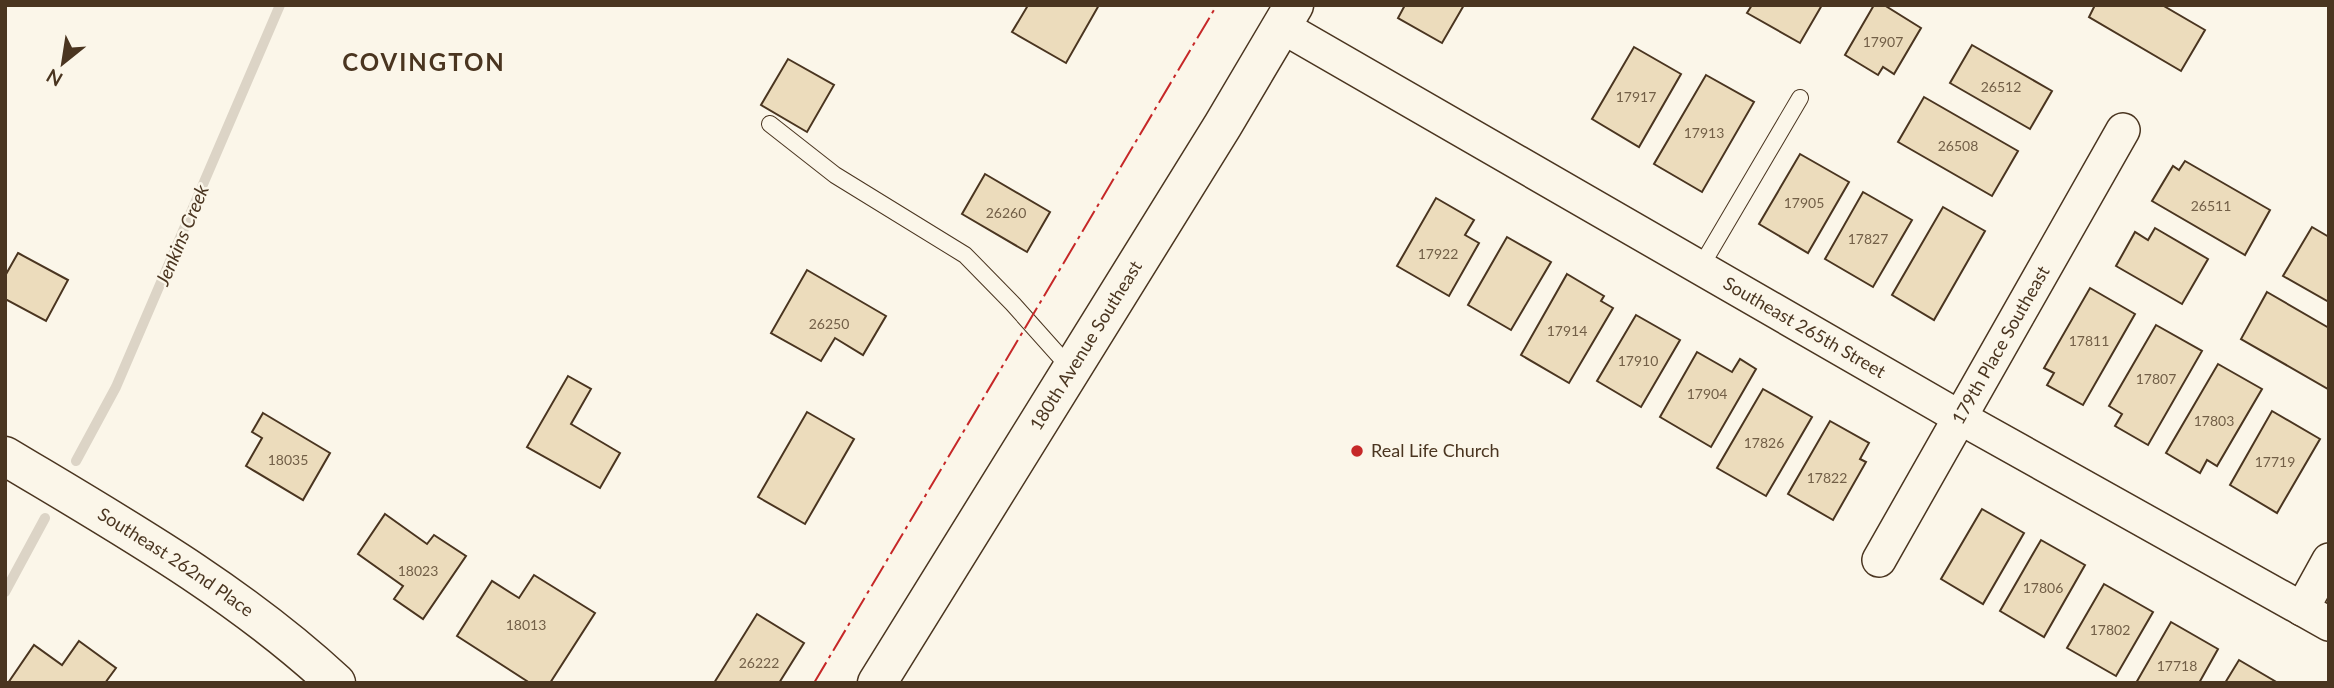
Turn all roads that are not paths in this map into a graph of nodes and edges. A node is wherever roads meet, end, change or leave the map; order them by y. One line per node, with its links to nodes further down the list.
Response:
1 (1287, 16): 5 (street, Southeast 265th Street); 6 (street, 180th Avenue Southeast)
2 (1801, 98): 5 (lane)
3 (770, 124): 6 (lane)
4 (2123, 130): 7 (street, 179th Place Southeast)
5 (1700, 268): 7 (street, Southeast 265th Street)
6 (1071, 369): 12 (street, 180th Avenue Southeast)
7 (1959, 418): 9 (street, 179th Place Southeast); 11 (street, Southeast 265th Street)
8 (5, 456): 13 (street, Southeast 262nd Place)
9 (1879, 560)
10 (2329, 560): 11 (street)
11 (2315, 617)
12 (881, 681)
13 (336, 683)

